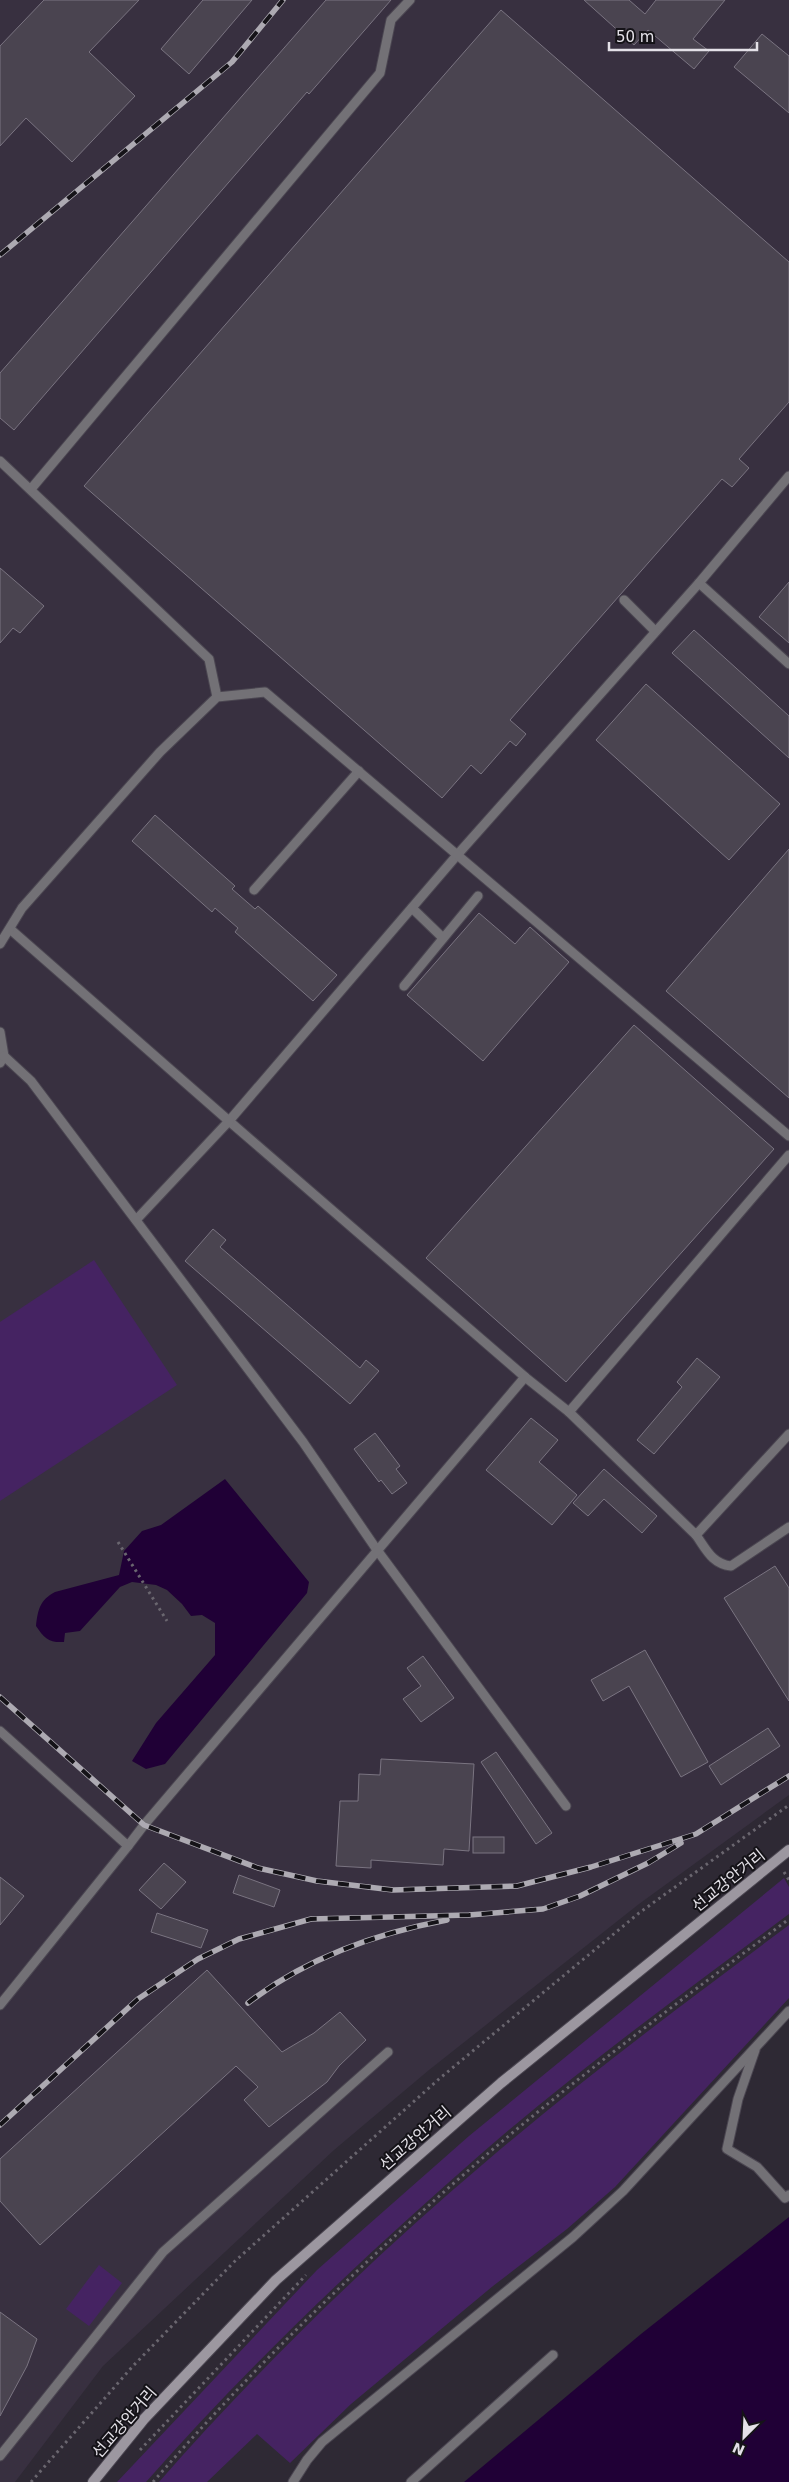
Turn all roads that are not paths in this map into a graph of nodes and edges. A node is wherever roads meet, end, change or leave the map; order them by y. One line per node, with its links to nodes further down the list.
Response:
1 (410, 0): 4 (lane)
2 (0, 461): 4 (lane)
3 (789, 476): 5 (lane)
4 (31, 488): 9 (lane)
5 (699, 584): 7 (lane); 8 (lane)
6 (624, 600): 7 (lane)
7 (655, 631): 11 (lane)
8 (789, 664)
9 (217, 697): 10 (lane); 15 (lane)
10 (360, 771): 11 (lane); 12 (lane)
11 (458, 854): 14 (lane); 22 (lane)
12 (254, 890)
13 (478, 896): 16 (lane)
14 (412, 908): 16 (lane); 21 (lane)
15 (10, 929): 17 (lane); 21 (lane)
16 (443, 938): 18 (lane)
17 (0, 944)
18 (404, 986)
19 (0, 1032): 20 (lane)
20 (2, 1059): 24 (lane)
21 (229, 1121): 24 (lane); 25 (lane)
22 (789, 1136)
23 (789, 1155): 26 (lane)
24 (136, 1220): 30 (lane)
25 (525, 1376): 26 (lane); 30 (lane)
26 (569, 1412): 29 (lane)
27 (789, 1434): 29 (lane)
28 (789, 1528): 29 (lane)
29 (696, 1535)
30 (377, 1550): 32 (lane); 33 (lane)
31 (0, 1731): 33 (lane)
32 (566, 1806)
33 (128, 1846): 35 (lane)
34 (789, 1850): 42 (main road, 선교강안거리)
35 (0, 2005)
36 (789, 2011): 37 (lane)
37 (758, 2044): 39 (lane); 43 (lane)
38 (388, 2052): 41 (lane)
39 (789, 2195)
40 (552, 2355): 44 (lane)
41 (0, 2456)
42 (92, 2482)
43 (294, 2482)
44 (411, 2482)

